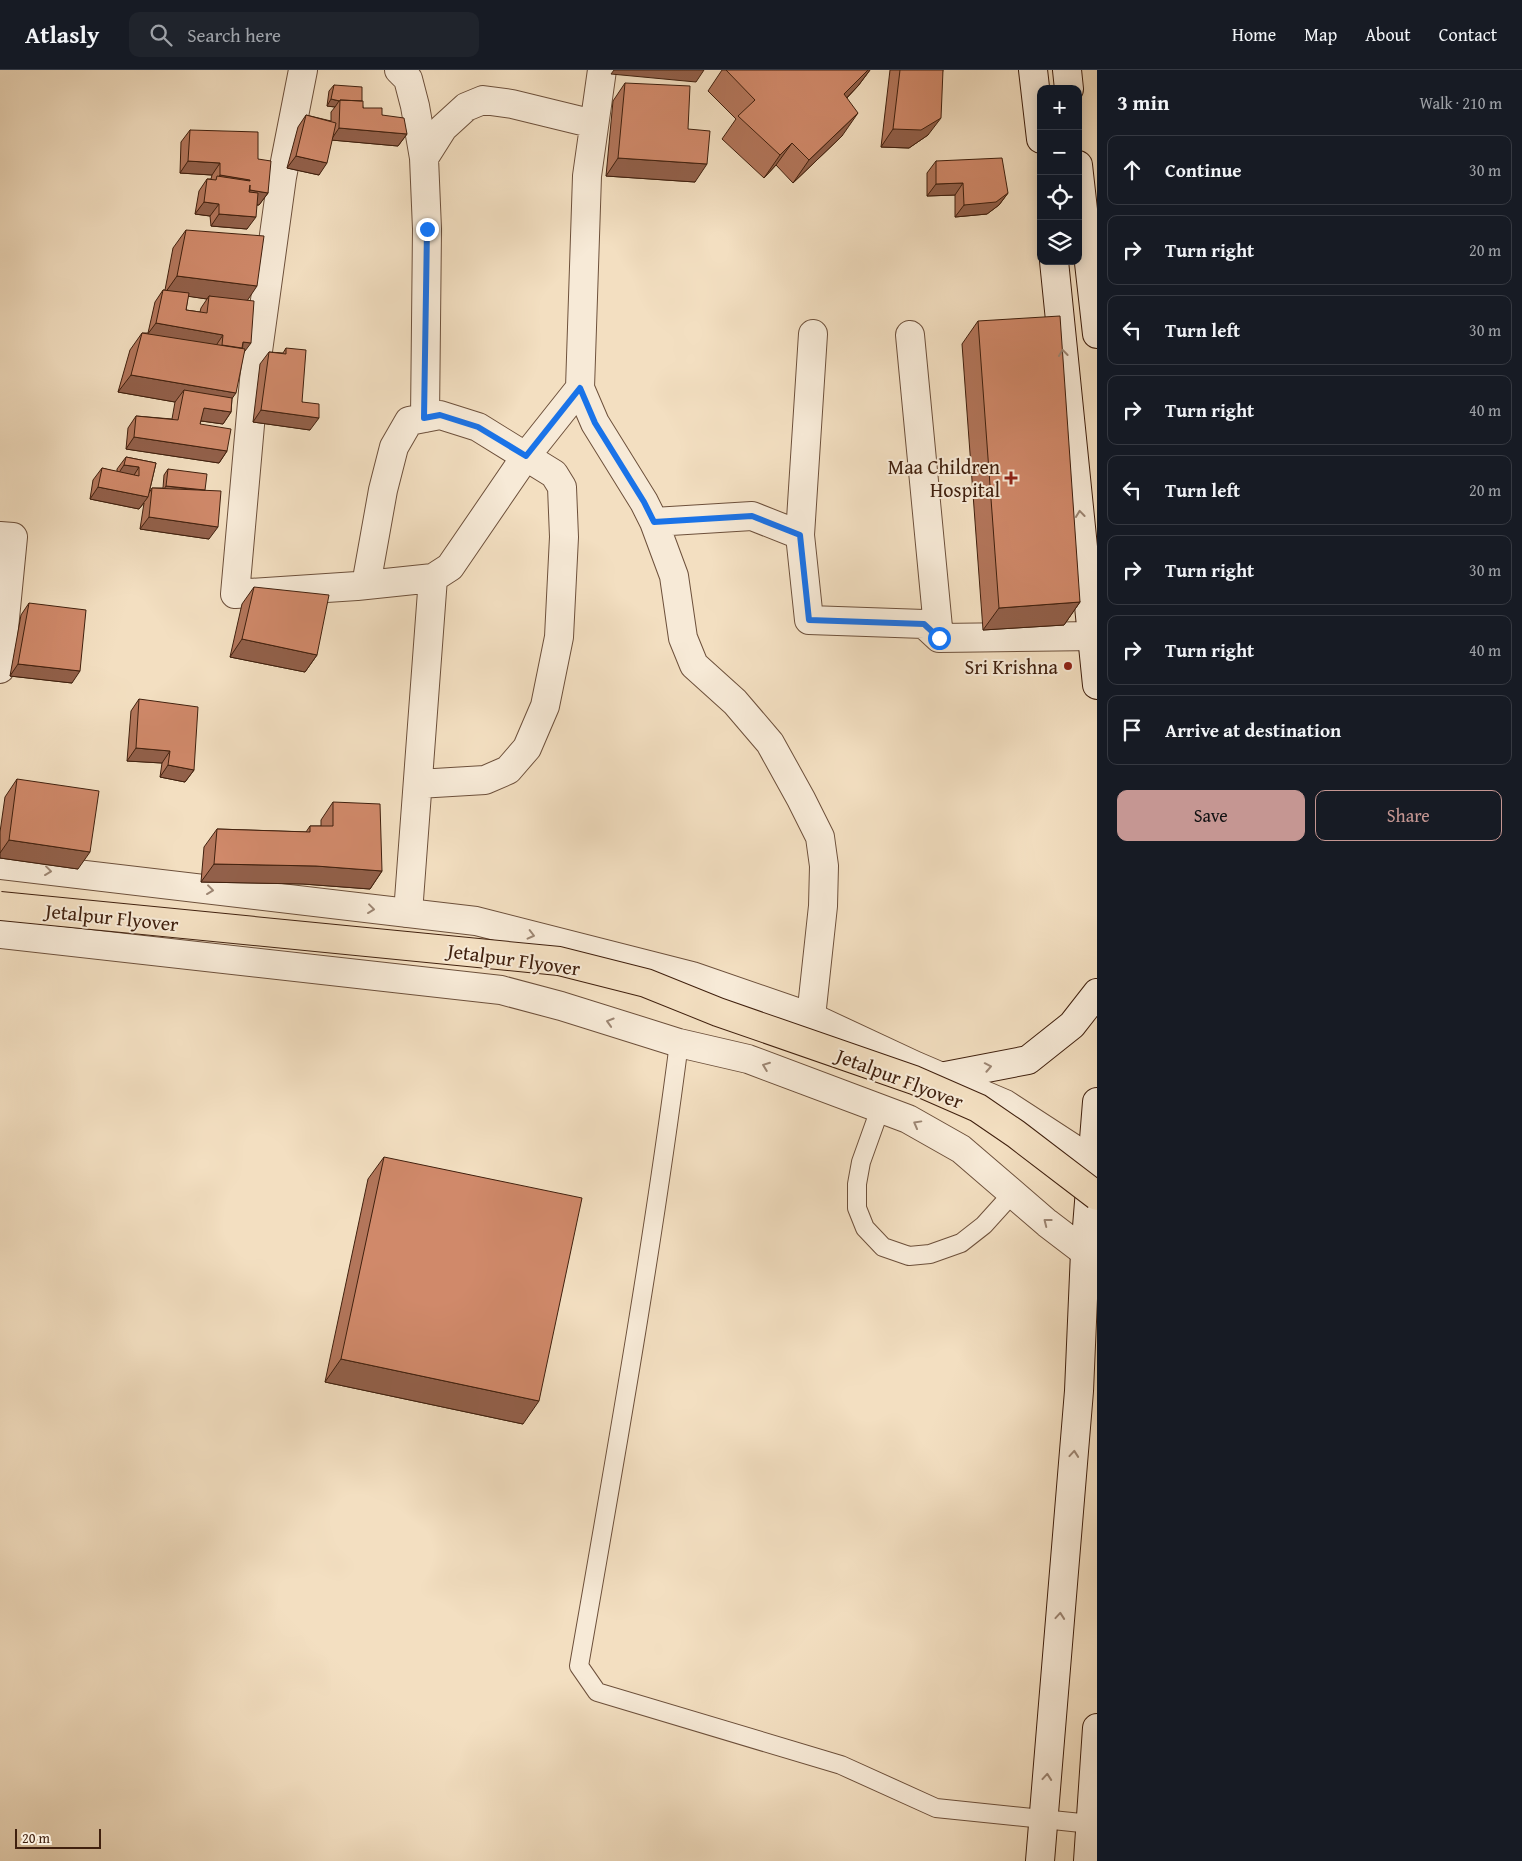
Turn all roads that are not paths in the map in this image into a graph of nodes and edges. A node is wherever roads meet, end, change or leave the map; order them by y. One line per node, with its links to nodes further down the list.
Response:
1 (303, 70): 24 (street)
2 (399, 70): 9 (street)
3 (602, 70): 7 (street)
4 (1033, 70): 8 (street)
5 (1066, 70): 6 (street)
6 (1068, 85)
7 (594, 124): 9 (street); 17 (street)
8 (1040, 130)
9 (424, 158): 18 (street)
10 (1079, 175): 11 (street)
11 (1081, 220)
12 (1082, 236): 15 (street)
13 (1054, 265): 25 (street, one-way to 13)
14 (814, 334): 21 (street)
15 (1097, 334)
16 (910, 335): 26 (street)
17 (580, 388): 19 (street); 20 (street)
18 (424, 418): 19 (street); 24 (street)
19 (526, 456): 23 (street); 29 (street)
20 (654, 522): 21 (street); 35 (street)
21 (800, 535): 26 (street)
22 (0, 536): 27 (street)
23 (433, 578): 24 (street); 29 (street)
24 (366, 585)
25 (1095, 636): 26 (street); 28 (street)
26 (939, 638)
27 (0, 669)
28 (1097, 685)
29 (418, 784): 32 (street)
30 (0, 865): 32 (street, one-way to 32)
31 (0, 906): 42 (main road, Jetalpur Flyover, bridge)
32 (408, 913): 35 (street, one-way to 35)
33 (0, 934): 36 (street, one-way to 33)
34 (1097, 994): 37 (street, one-way to 34)
35 (811, 1017): 37 (street)
36 (679, 1044): 39 (street, one-way to 36); 45 (lane)
37 (940, 1076): 40 (street)
38 (1097, 1102): 40 (street)
39 (880, 1109): 41 (street, one-way to 39); 41 (lane)
40 (1095, 1163): 43 (street)
41 (1012, 1194): 43 (street, one-way to 41)
42 (1097, 1196)
43 (1091, 1254): 45 (street, one-way to 43)
44 (1097, 1728): 46 (street)
45 (1043, 1820): 46 (lane); 47 (street)
46 (1092, 1824): 48 (street)
47 (1040, 1861)
48 (1088, 1861)

